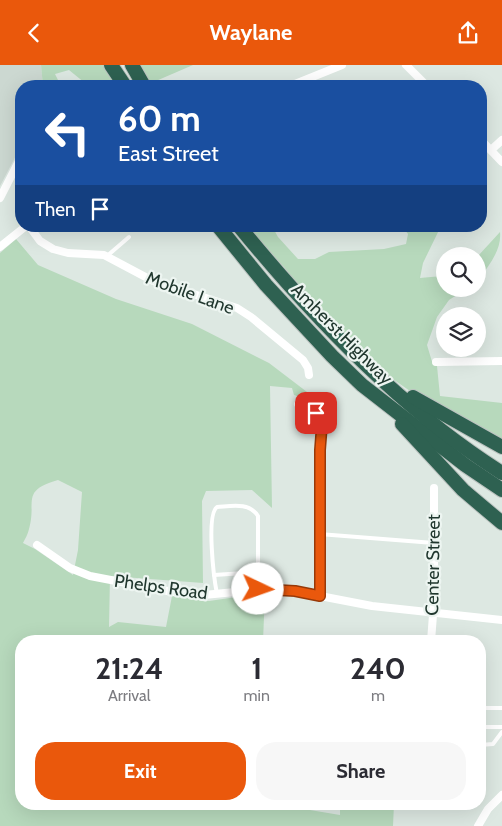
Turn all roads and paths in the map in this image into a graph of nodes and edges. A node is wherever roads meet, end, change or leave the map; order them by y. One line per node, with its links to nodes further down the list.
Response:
1 (112, 65): 5 (highway)
2 (132, 65): 6 (highway)
3 (342, 65): 7 (street)
4 (406, 65): 8 (street)
5 (121, 80)
6 (141, 80)
7 (305, 80)
8 (421, 80)
9 (502, 140): 11 (street)
10 (487, 146): 11 (street)
11 (491, 150): 12 (street)
12 (502, 162)
13 (15, 169): 14 (street)
14 (0, 198)
15 (20, 232): 20 (street)
16 (33, 232): 21 (street, Mobile Lane)
17 (222, 232): 26 (highway, Amherst Highway)
18 (244, 232): 23 (highway, Amherst Highway)
19 (129, 237): 21 (lane)
20 (0, 247)
21 (107, 256): 25 (street, Mobile Lane)
22 (502, 361): 24 (street)
23 (364, 362): 28 (highway); 29 (highway, Amherst Highway)
24 (436, 362)
25 (309, 375)
26 (362, 385): 31 (highway, Amherst Highway); 32 (highway)
27 (298, 404): 33 (street)
28 (502, 447)
29 (502, 473)
30 (434, 488): 34 (street, Center Street)
31 (502, 490)
32 (502, 523)
33 (319, 534): 34 (lane); 40 (street)
34 (434, 543): 41 (street, Center Street)
35 (37, 545): 39 (street, Phelps Road)
36 (258, 572): 37 (lane); 37 (lane); 38 (lane)
37 (214, 575): 39 (lane)
38 (258, 589): 39 (street, Phelps Road); 40 (street, Phelps Road)
39 (217, 594)
40 (320, 596): 41 (street, Phelps Road)
41 (433, 612): 42 (street, Phelps Road); 43 (street, Center Street)
42 (502, 620)
43 (431, 635)
44 (486, 708): 45 (lane)
45 (502, 709)
46 (486, 727): 47 (lane)
47 (502, 727)
48 (502, 732): 49 (lane)
49 (486, 745)
50 (502, 795): 51 (street)
51 (478, 826)

